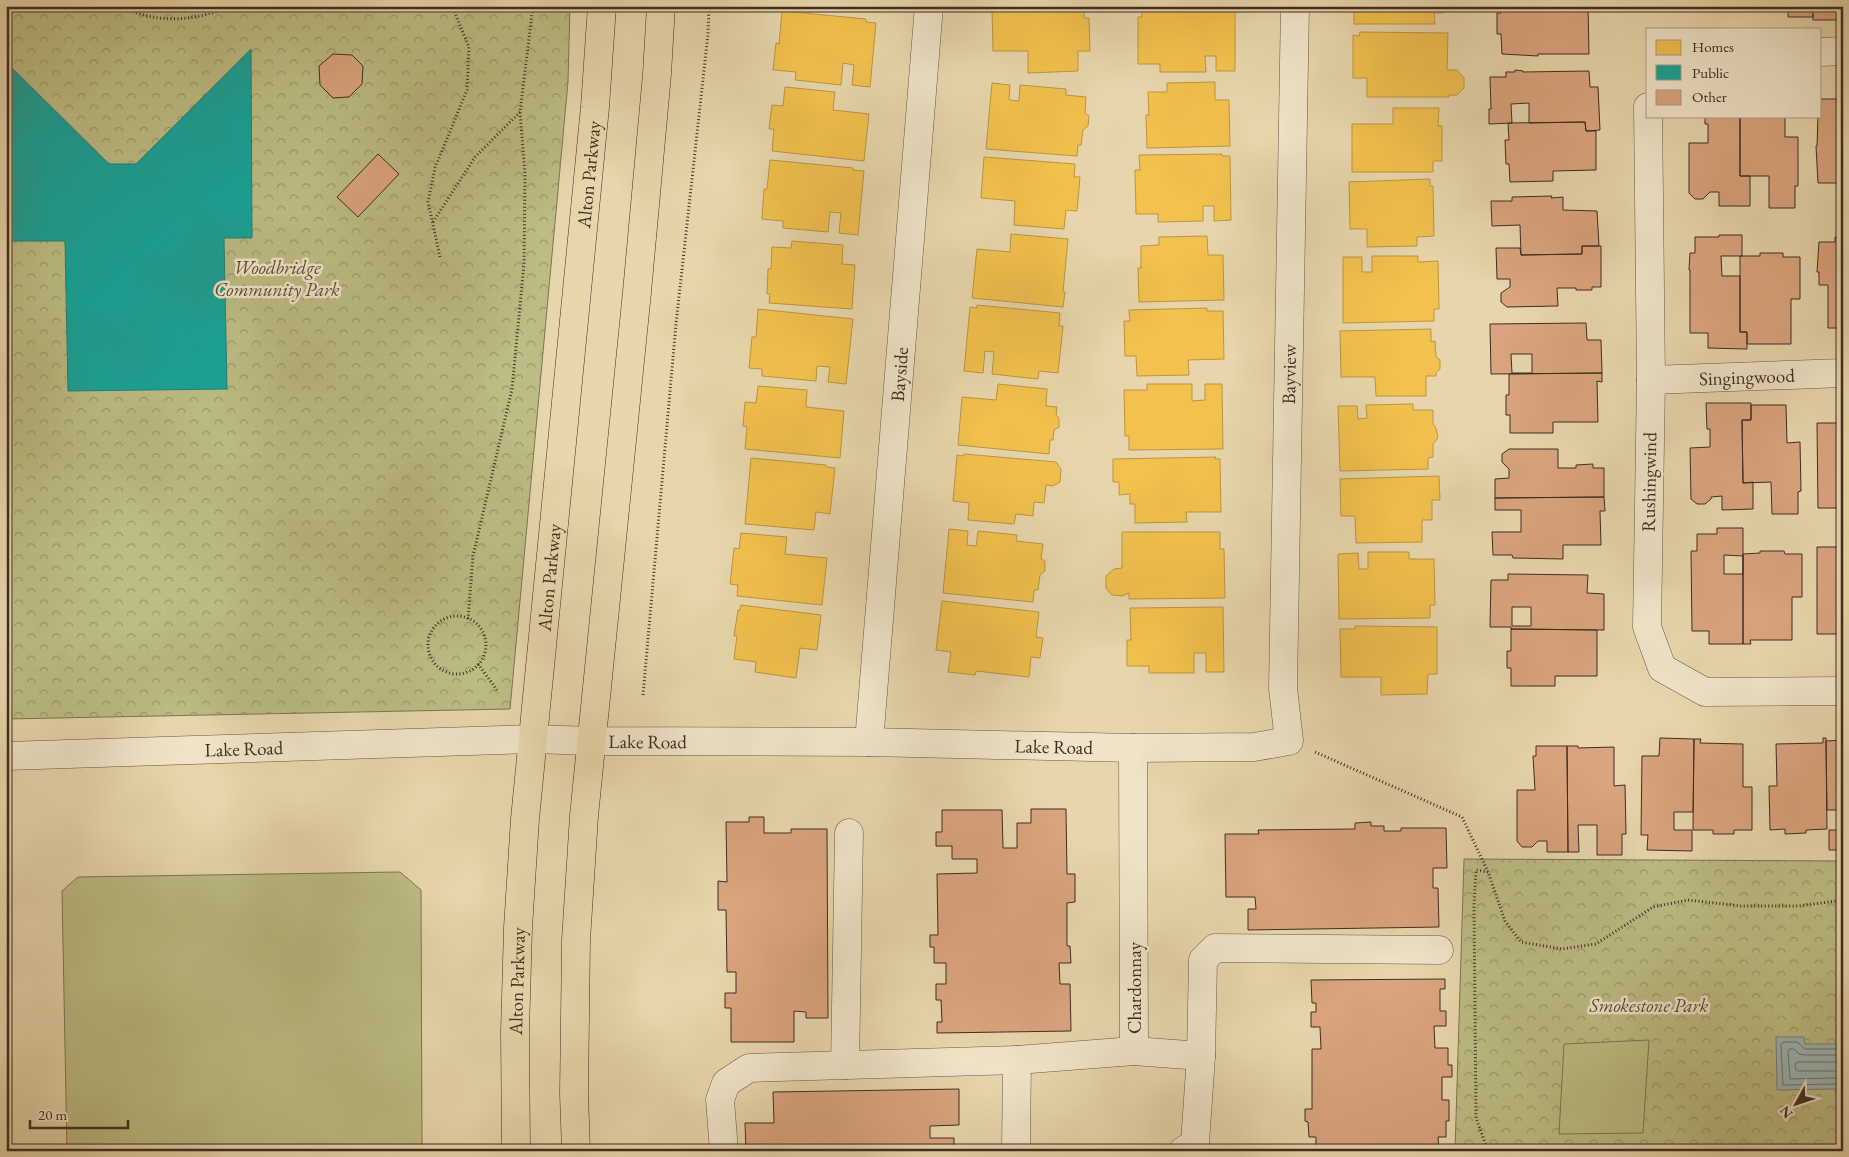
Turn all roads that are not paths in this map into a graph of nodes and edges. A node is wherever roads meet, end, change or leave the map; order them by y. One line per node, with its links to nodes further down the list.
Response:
1 (602, 6): 11 (main road, Alton Parkway)
2 (661, 6): 12 (main road)
3 (929, 6): 14 (street, Bayside)
4 (1295, 6): 13 (street, Bayview)
5 (1843, 51): 6 (street)
6 (1822, 52)
7 (1648, 118): 9 (street, Rushingwind)
8 (1843, 373): 9 (street, Singingwood)
9 (1651, 380): 10 (street, Rushingwind)
10 (1843, 691)
11 (533, 739): 12 (street, Lake Road); 16 (street, Lake Road); 23 (main road, Alton Parkway)
12 (592, 741): 14 (street, Lake Road); 24 (main road)
13 (1289, 741): 15 (street, Lake Road)
14 (869, 742): 15 (street, Lake Road)
15 (1133, 748): 19 (street, Chardonnay)
16 (6, 756)
17 (849, 833): 22 (street)
18 (1439, 950): 20 (street)
19 (1134, 1051): 20 (street); 21 (street, Chardonnay)
20 (1201, 1056): 27 (street)
21 (1017, 1060): 22 (street, Chardonnay); 26 (street)
22 (844, 1065): 25 (street, Chardonnay)
23 (516, 1151)
24 (576, 1151)
25 (724, 1151)
26 (1016, 1151)
27 (1183, 1151)

